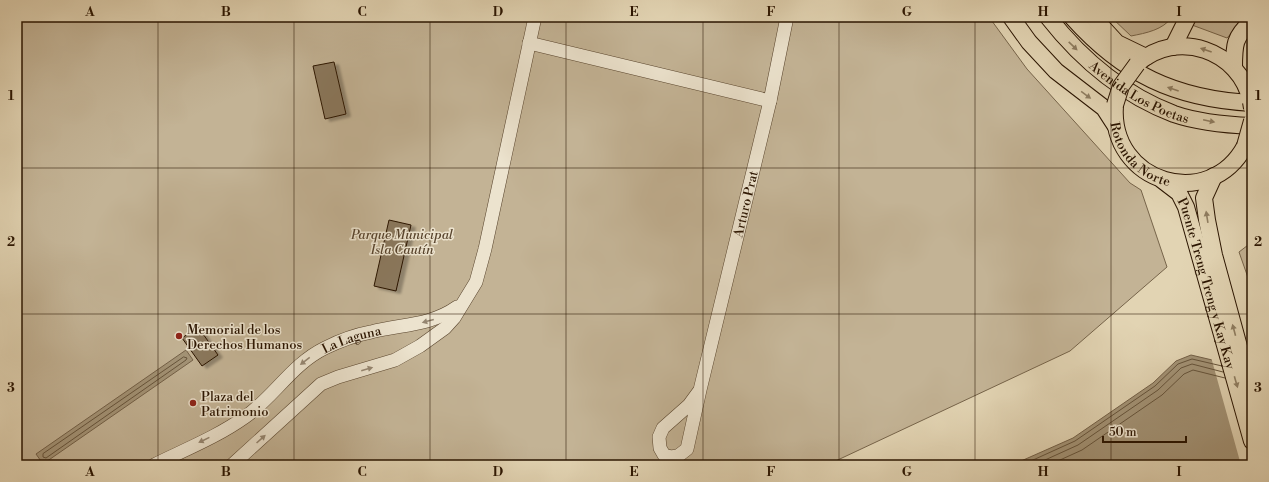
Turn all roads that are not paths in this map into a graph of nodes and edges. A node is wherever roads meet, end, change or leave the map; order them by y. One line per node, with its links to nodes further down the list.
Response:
1 (535, 17): 9 (street, La Laguna)
2 (787, 17): 14 (street, Arturo Prat)
3 (1011, 17): 17 (main road, one-way to 17)
4 (1048, 17): 18 (main road, Avenida Los Poetas, one-way to 18)
5 (1072, 17): 15 (main road, Avenida Los Poetas, one-way to 5)
6 (1093, 17): 11 (main road)
7 (1188, 17): 10 (main road)
8 (1252, 22): 12 (main road)
9 (529, 43): 14 (street); 23 (street, La Laguna)
10 (1173, 47): 11 (main road); 12 (main road, one-way to 10)
11 (1141, 61): 17 (main road, Rotonda Norte, bridge)
12 (1234, 68): 13 (main road)
13 (1248, 84): 15 (main road)
14 (770, 101): 24 (street, Arturo Prat)
15 (1252, 104)
16 (1252, 121): 19 (main road, Rotonda Norte, bridge)
17 (1115, 125): 21 (main road, Rotonda Norte)
18 (1252, 126)
19 (1248, 147): 20 (main road, Rotonda Norte)
20 (1214, 176): 21 (main road, Rotonda Norte); 22 (main road, Puente Treng Treng y Kay Kay, one-way to 20)
21 (1162, 180): 22 (main road, Puente Treng Treng y Kay Kay)
22 (1208, 259): 25 (main road, Puente Treng Treng y Kay Kay, one-way to 22); 26 (main road, Puente Treng Treng y Kay Kay, one-way to 26)
23 (462, 304): 27 (street, La Laguna, one-way to 27); 28 (street, La Laguna, one-way to 23)
24 (700, 390): 24 (street, Arturo Prat)
25 (1252, 394)
26 (1252, 441)
27 (154, 465)
28 (232, 465)

